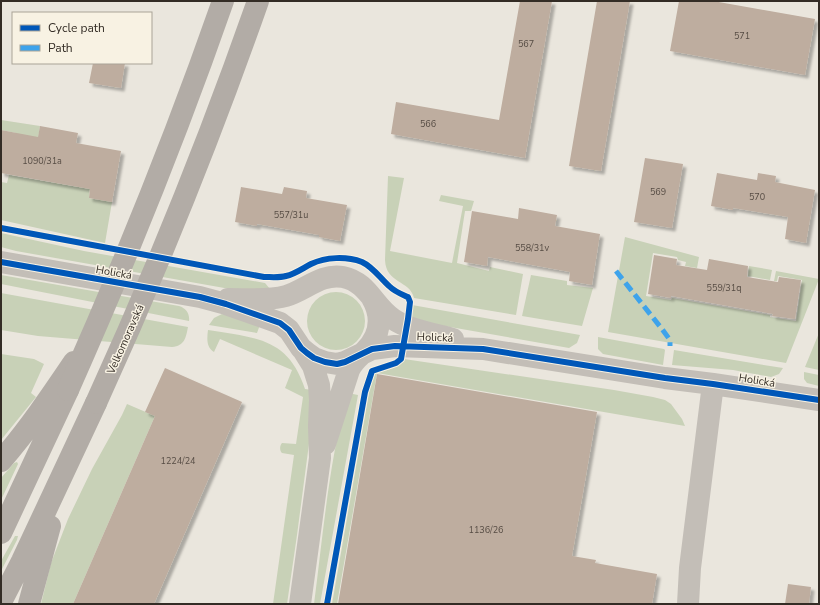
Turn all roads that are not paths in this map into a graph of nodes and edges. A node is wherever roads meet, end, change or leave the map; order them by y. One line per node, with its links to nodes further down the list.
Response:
1 (224, 1): 11 (main road, bridge)
2 (258, 1): 15 (main road, Velkomoravská, bridge)
3 (1, 262): 6 (street, Holická)
4 (311, 284): 5 (street, Holická); 6 (street, Holická); 7 (street, Holická)
5 (370, 295): 8 (street, Holická); 9 (street, Holická)
6 (204, 298): 7 (street, Holická)
7 (299, 344): 9 (street, Holická); 13 (street)
8 (499, 351): 9 (street, Holická); 10 (street, Holická)
9 (360, 356): 13 (street)
10 (713, 384): 12 (street, Holická); 20 (street)
11 (63, 388): 14 (main road); 16 (main road)
12 (819, 400)
13 (320, 458): 19 (street)
14 (1, 461)
15 (67, 468): 17 (main road, Velkomoravská); 18 (main road)
16 (1, 533)
17 (1, 602)
18 (29, 604)
19 (300, 604)
20 (688, 604)

